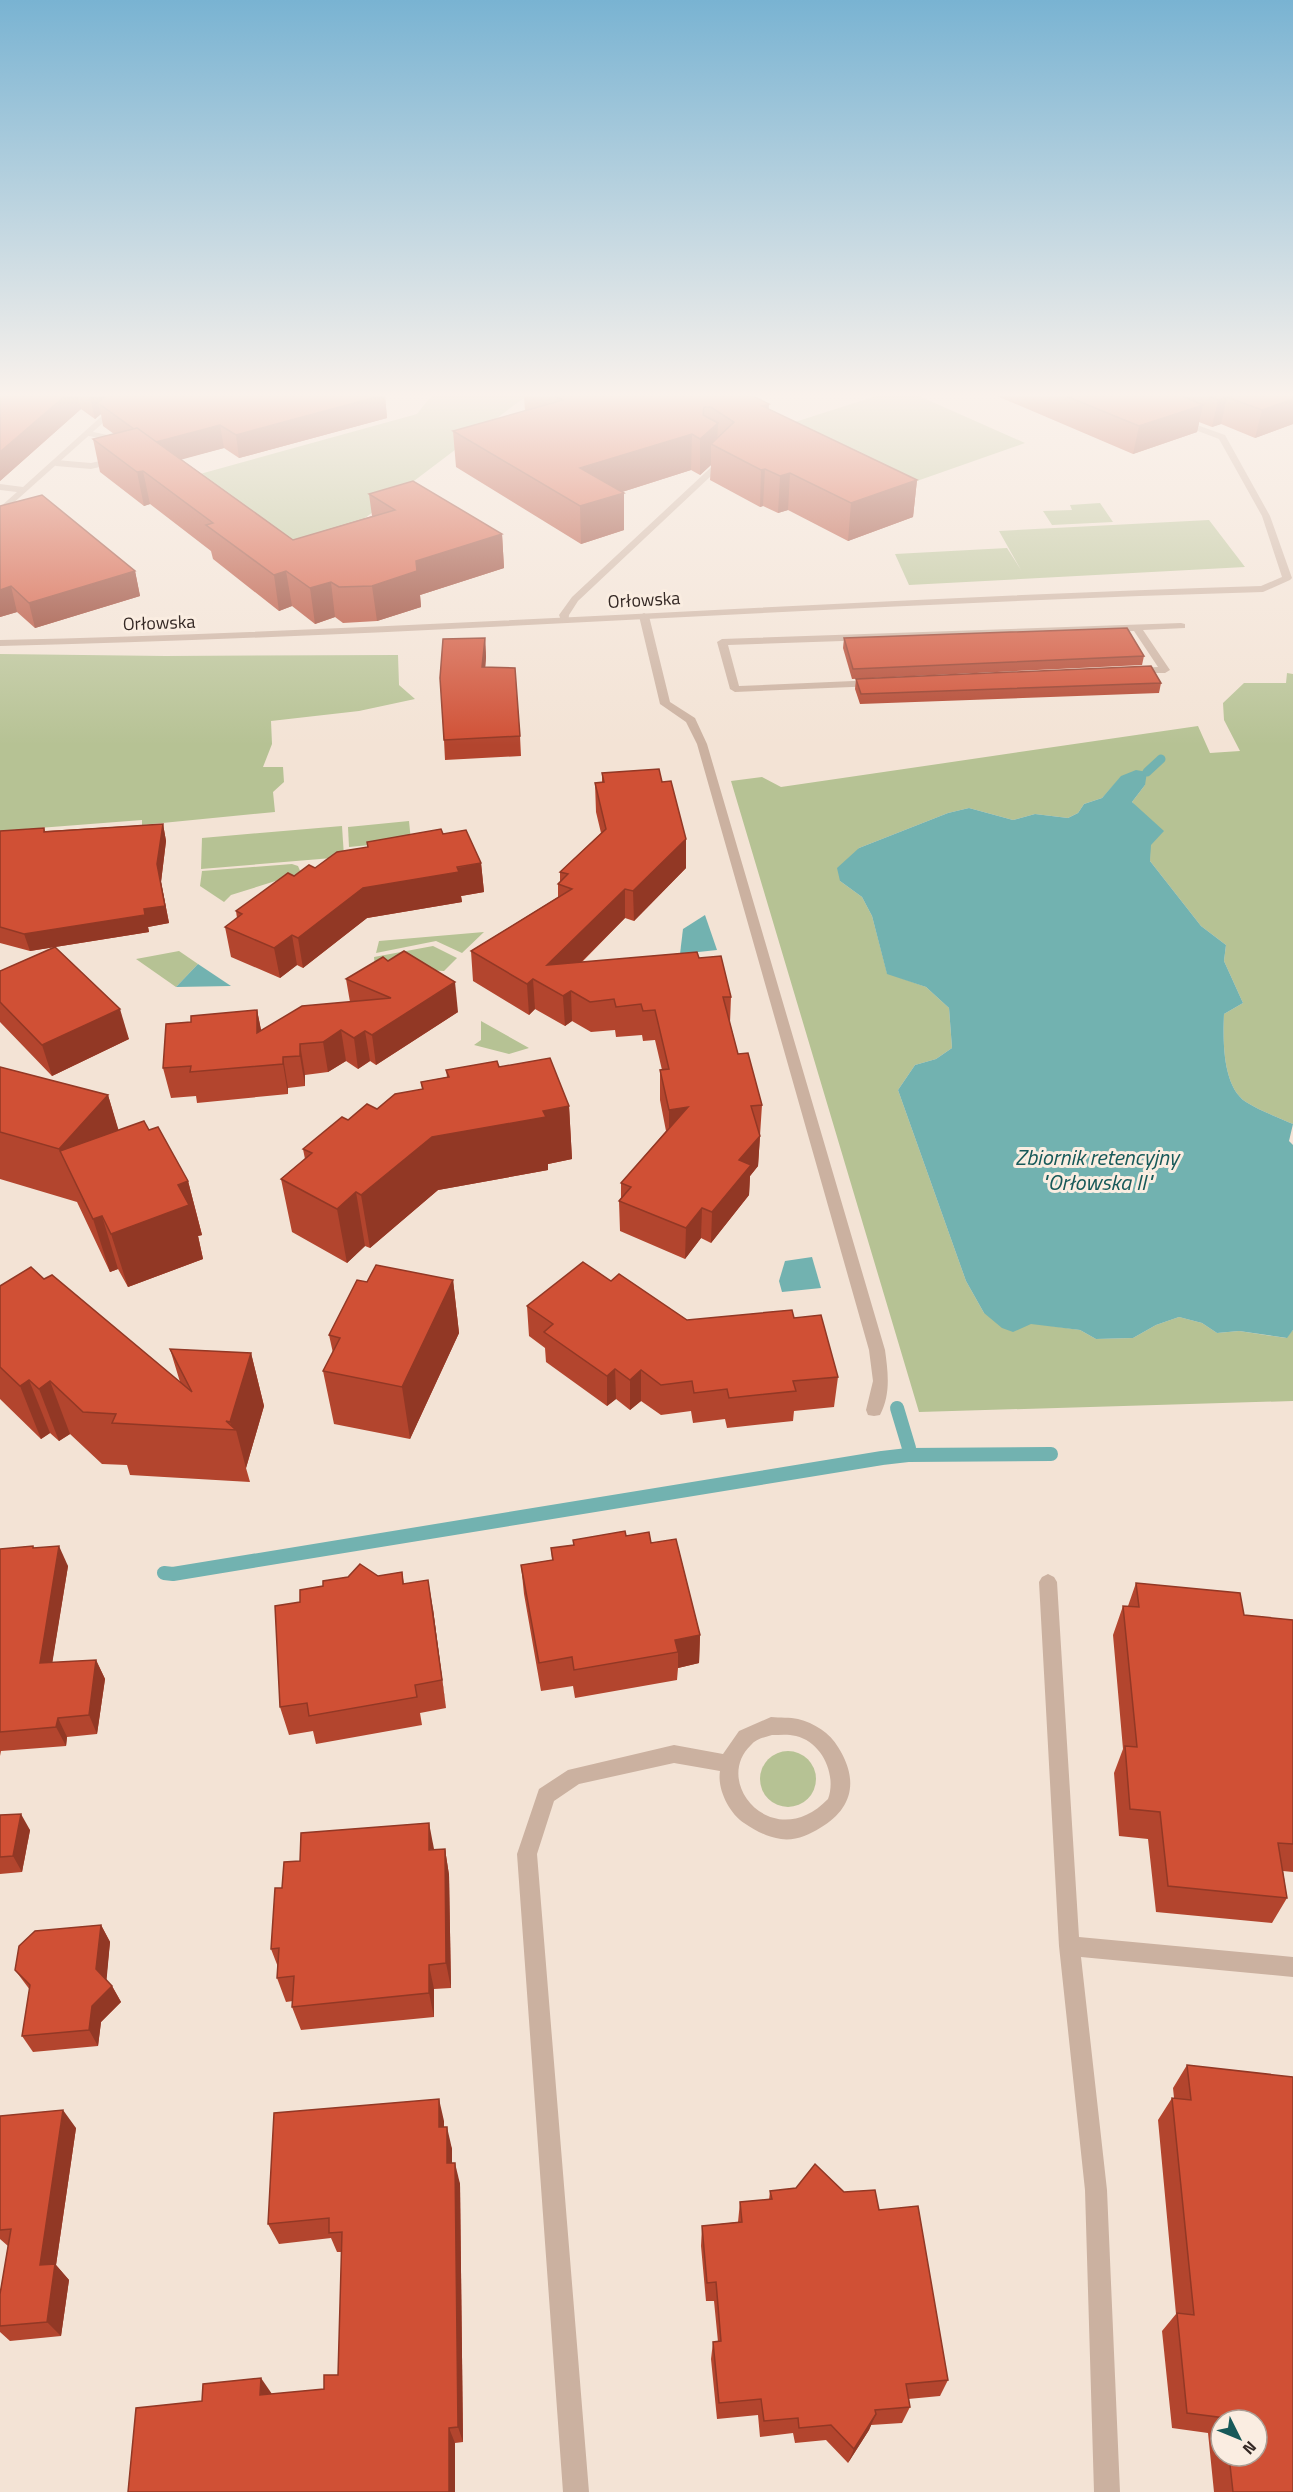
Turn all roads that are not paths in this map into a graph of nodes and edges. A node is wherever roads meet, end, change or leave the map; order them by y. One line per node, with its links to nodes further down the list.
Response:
1 (668, 512): 5 (street)
2 (1264, 512): 3 (street)
3 (1290, 578): 4 (street, Orłowska)
4 (644, 616): 5 (street, Orłowska); 11 (street)
5 (565, 621): 8 (street, Orłowska)
6 (1181, 626): 7 (street)
7 (1137, 628): 9 (street); 10 (street)
8 (0, 643)
9 (1117, 672)
10 (890, 682)
11 (873, 1410)
12 (1048, 1582): 14 (street)
13 (728, 1764): 13 (street); 16 (street)
14 (1069, 1946): 15 (street); 17 (street)
15 (1293, 1967)
16 (576, 2492)
17 (1107, 2492)

